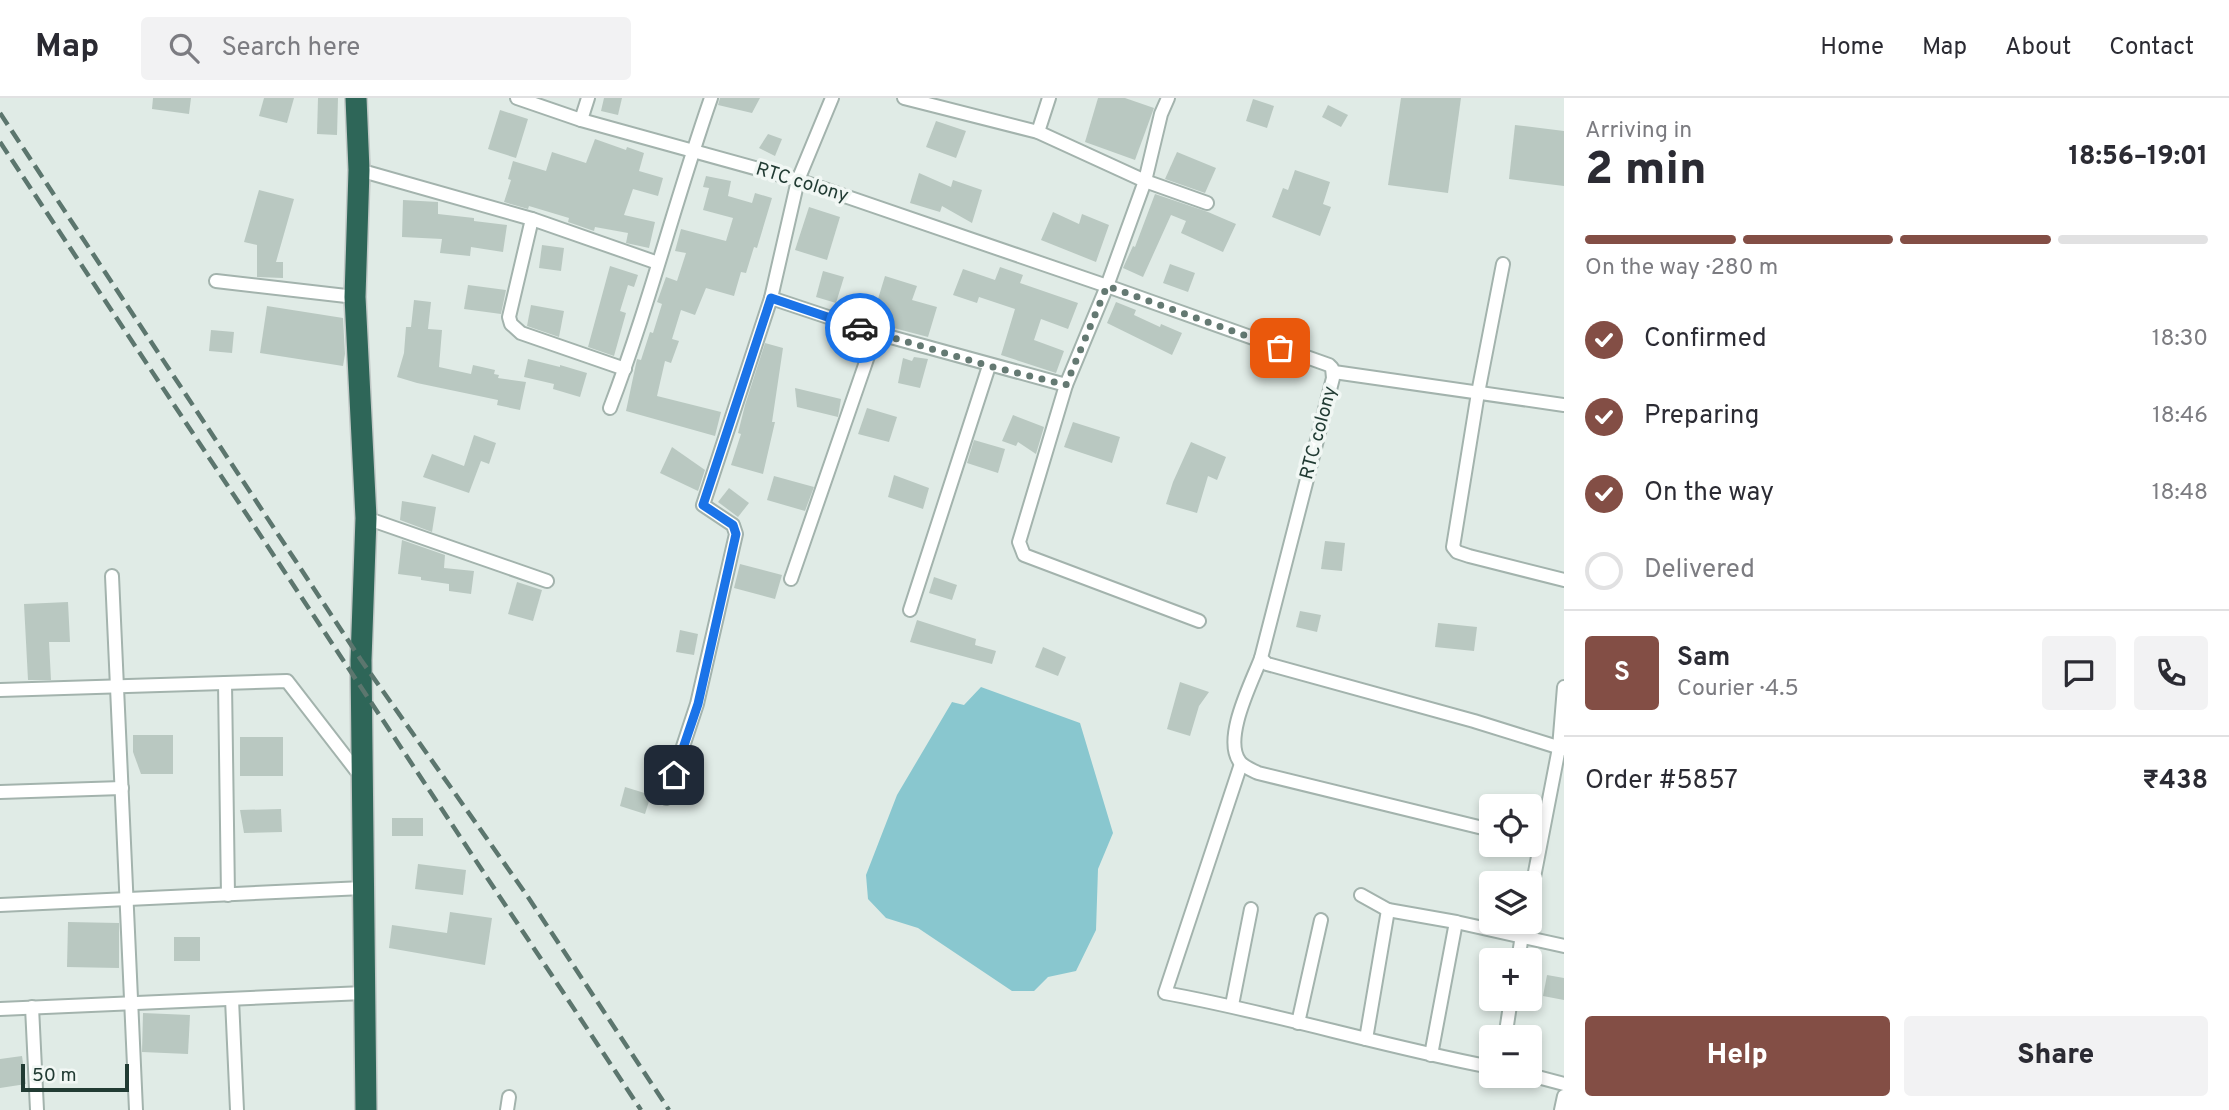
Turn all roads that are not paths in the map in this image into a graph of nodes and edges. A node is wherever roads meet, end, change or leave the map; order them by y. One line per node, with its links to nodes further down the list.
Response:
1 (356, 98): 13 (highway)
2 (517, 98): 10 (street, RTC colony)
3 (588, 98): 10 (street)
4 (711, 98): 12 (street)
5 (832, 98): 14 (street)
6 (904, 98): 9 (street)
7 (1049, 98): 11 (street)
8 (1168, 98): 15 (street)
9 (939, 103): 11 (street)
10 (581, 120): 12 (street, RTC colony)
11 (1038, 132): 15 (street)
12 (692, 152): 14 (street, RTC colony); 18 (street)
13 (359, 170): 17 (street); 22 (highway)
14 (798, 180): 21 (street, RTC colony); 23 (street)
15 (1144, 181): 16 (street); 21 (street)
16 (1207, 203)
17 (532, 219): 18 (street); 26 (street)
18 (658, 263): 26 (street)
19 (1503, 264): 29 (street)
20 (216, 281): 22 (street)
21 (1107, 286): 27 (street, RTC colony); 28 (street)
22 (355, 297): 32 (highway)
23 (771, 298): 24 (street); 49 (street)
24 (876, 333): 25 (street); 34 (street)
25 (989, 366): 28 (street); 37 (street)
26 (625, 369): 31 (street)
27 (1334, 372): 29 (street); 39 (street, RTC colony)
28 (1066, 385): 38 (street)
29 (1478, 393): 30 (street); 35 (street)
30 (1564, 405)
31 (610, 408)
32 (366, 518): 36 (street); 46 (highway)
33 (111, 576): 41 (street)
34 (791, 579)
35 (1564, 580)
36 (547, 581)
37 (910, 610)
38 (1199, 621)
39 (1261, 658): 44 (street); 45 (street, RTC colony)
40 (225, 683): 41 (street); 46 (street); 53 (street)
41 (117, 687): 43 (street); 47 (street)
42 (1564, 687): 44 (street)
43 (0, 690)
44 (1562, 748): 50 (street)
45 (1241, 764): 51 (street); 67 (street)
46 (362, 778): 52 (highway)
47 (122, 788): 48 (street); 55 (street)
48 (0, 792)
49 (666, 798)
50 (1542, 817)
51 (1479, 827)
52 (363, 888): 53 (street); 64 (highway)
53 (228, 895): 55 (street)
54 (1362, 895): 58 (street)
55 (127, 900): 56 (street); 66 (street)
56 (0, 905)
57 (1251, 909): 67 (street)
58 (1388, 911): 60 (street); 71 (street)
59 (1321, 920): 70 (street)
60 (1456, 922): 61 (street); 72 (street)
61 (1479, 924)
62 (1535, 934): 63 (street)
63 (1564, 946)
64 (364, 993): 65 (street); 80 (highway)
65 (232, 999): 66 (street); 79 (street)
66 (132, 1003): 68 (street); 78 (street)
67 (1232, 1005): 70 (street)
68 (32, 1007): 69 (street); 77 (street)
69 (0, 1009)
70 (1298, 1023): 71 (street)
71 (1366, 1039): 72 (street)
72 (1431, 1055): 73 (street)
73 (1479, 1065)
74 (1542, 1079): 75 (street)
75 (1564, 1084)
76 (1564, 1096): 81 (street)
77 (37, 1110)
78 (136, 1110)
79 (237, 1110)
80 (366, 1110)
81 (1561, 1110)

